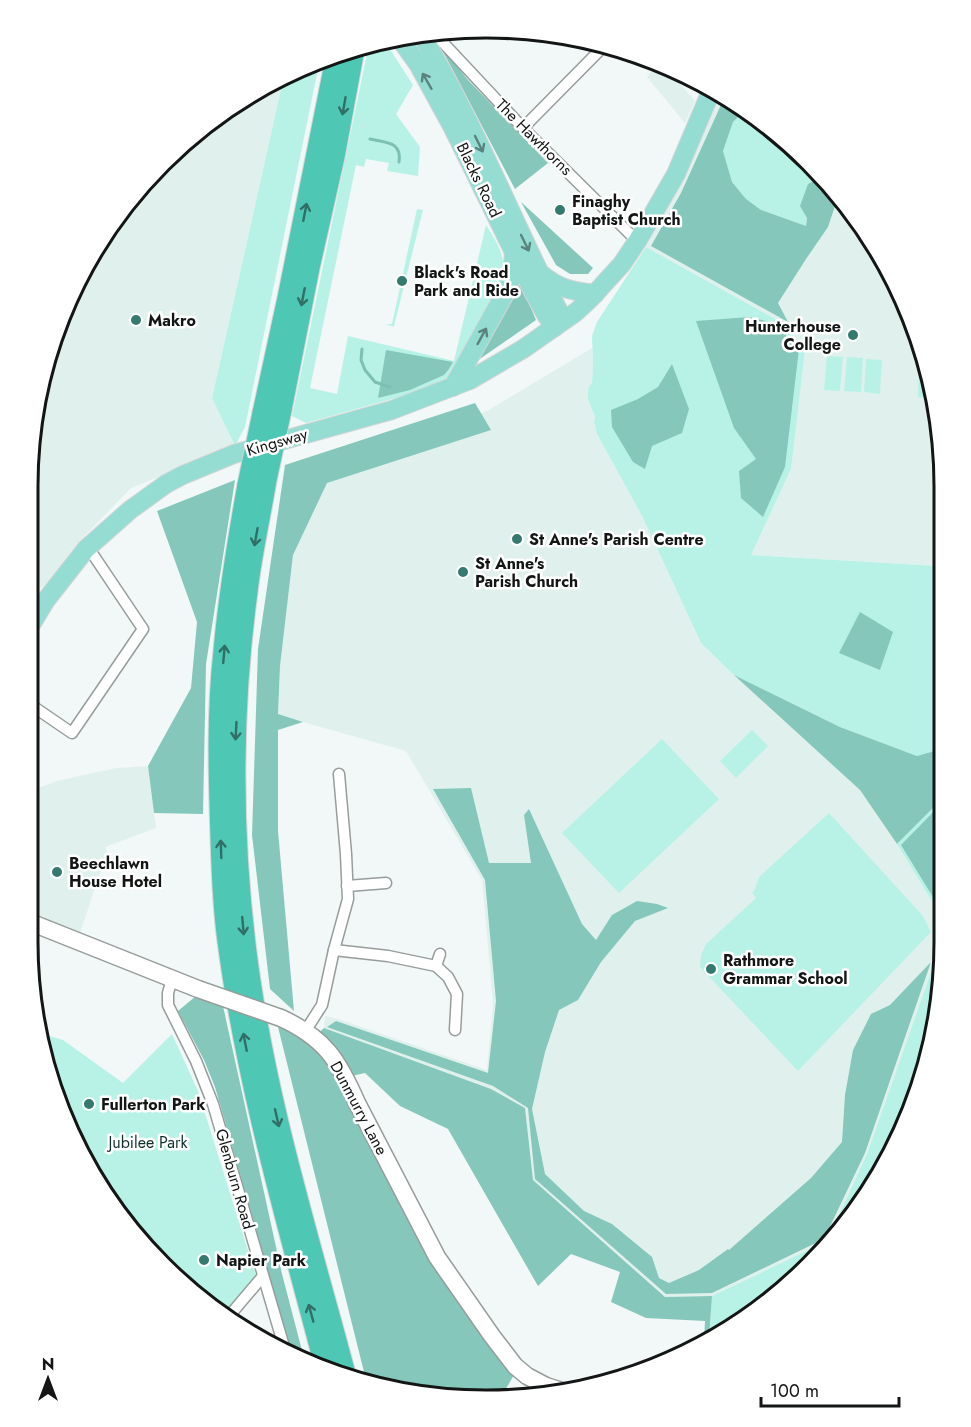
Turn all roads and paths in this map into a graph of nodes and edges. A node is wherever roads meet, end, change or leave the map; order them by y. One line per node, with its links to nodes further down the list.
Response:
1 (440, 40): 8 (street, The Hawthorns)
2 (425, 41): 11 (main road, Blacks Road, one-way to 11)
3 (404, 45): 10 (main road, Blacks Road, one-way to 3)
4 (598, 52): 8 (street)
5 (352, 58): 15 (highway, one-way to 15)
6 (335, 63): 15 (highway, one-way to 6)
7 (709, 97): 9 (main road, Kingsway)
8 (523, 128): 9 (street, The Hawthorns)
9 (638, 240): 12 (main road, Kingsway)
10 (514, 251): 13 (main road, Blacks Road); 14 (main road, one-way to 10)
11 (540, 273): 12 (main road); 13 (main road, Blacks Road)
12 (595, 294): 13 (main road, Kingsway)
13 (559, 324): 14 (main road, Kingsway)
14 (453, 387): 17 (main road, Kingsway)
15 (272, 411): 16 (highway, bridge)
16 (257, 482): 33 (highway, one-way to 16); 34 (highway, one-way to 34)
17 (87, 549): 18 (main road, Kingsway); 19 (street)
18 (38, 613)
19 (38, 710)
20 (339, 774): 22 (street)
21 (386, 884): 22 (street)
22 (347, 886): 24 (street)
23 (38, 925): 27 (street, Dunmurry Lane)
24 (334, 950): 26 (street); 28 (street)
25 (440, 954): 26 (street)
26 (436, 966): 29 (street)
27 (172, 979): 28 (street, Dunmurry Lane, bridge); 30 (street, Glenburn Road)
28 (306, 1030): 35 (street, Dunmurry Lane)
29 (455, 1030)
30 (263, 1276): 31 (street); 32 (street, Glenburn Road)
31 (233, 1311)
32 (282, 1340)
33 (323, 1359)
34 (343, 1367)
35 (546, 1386)

